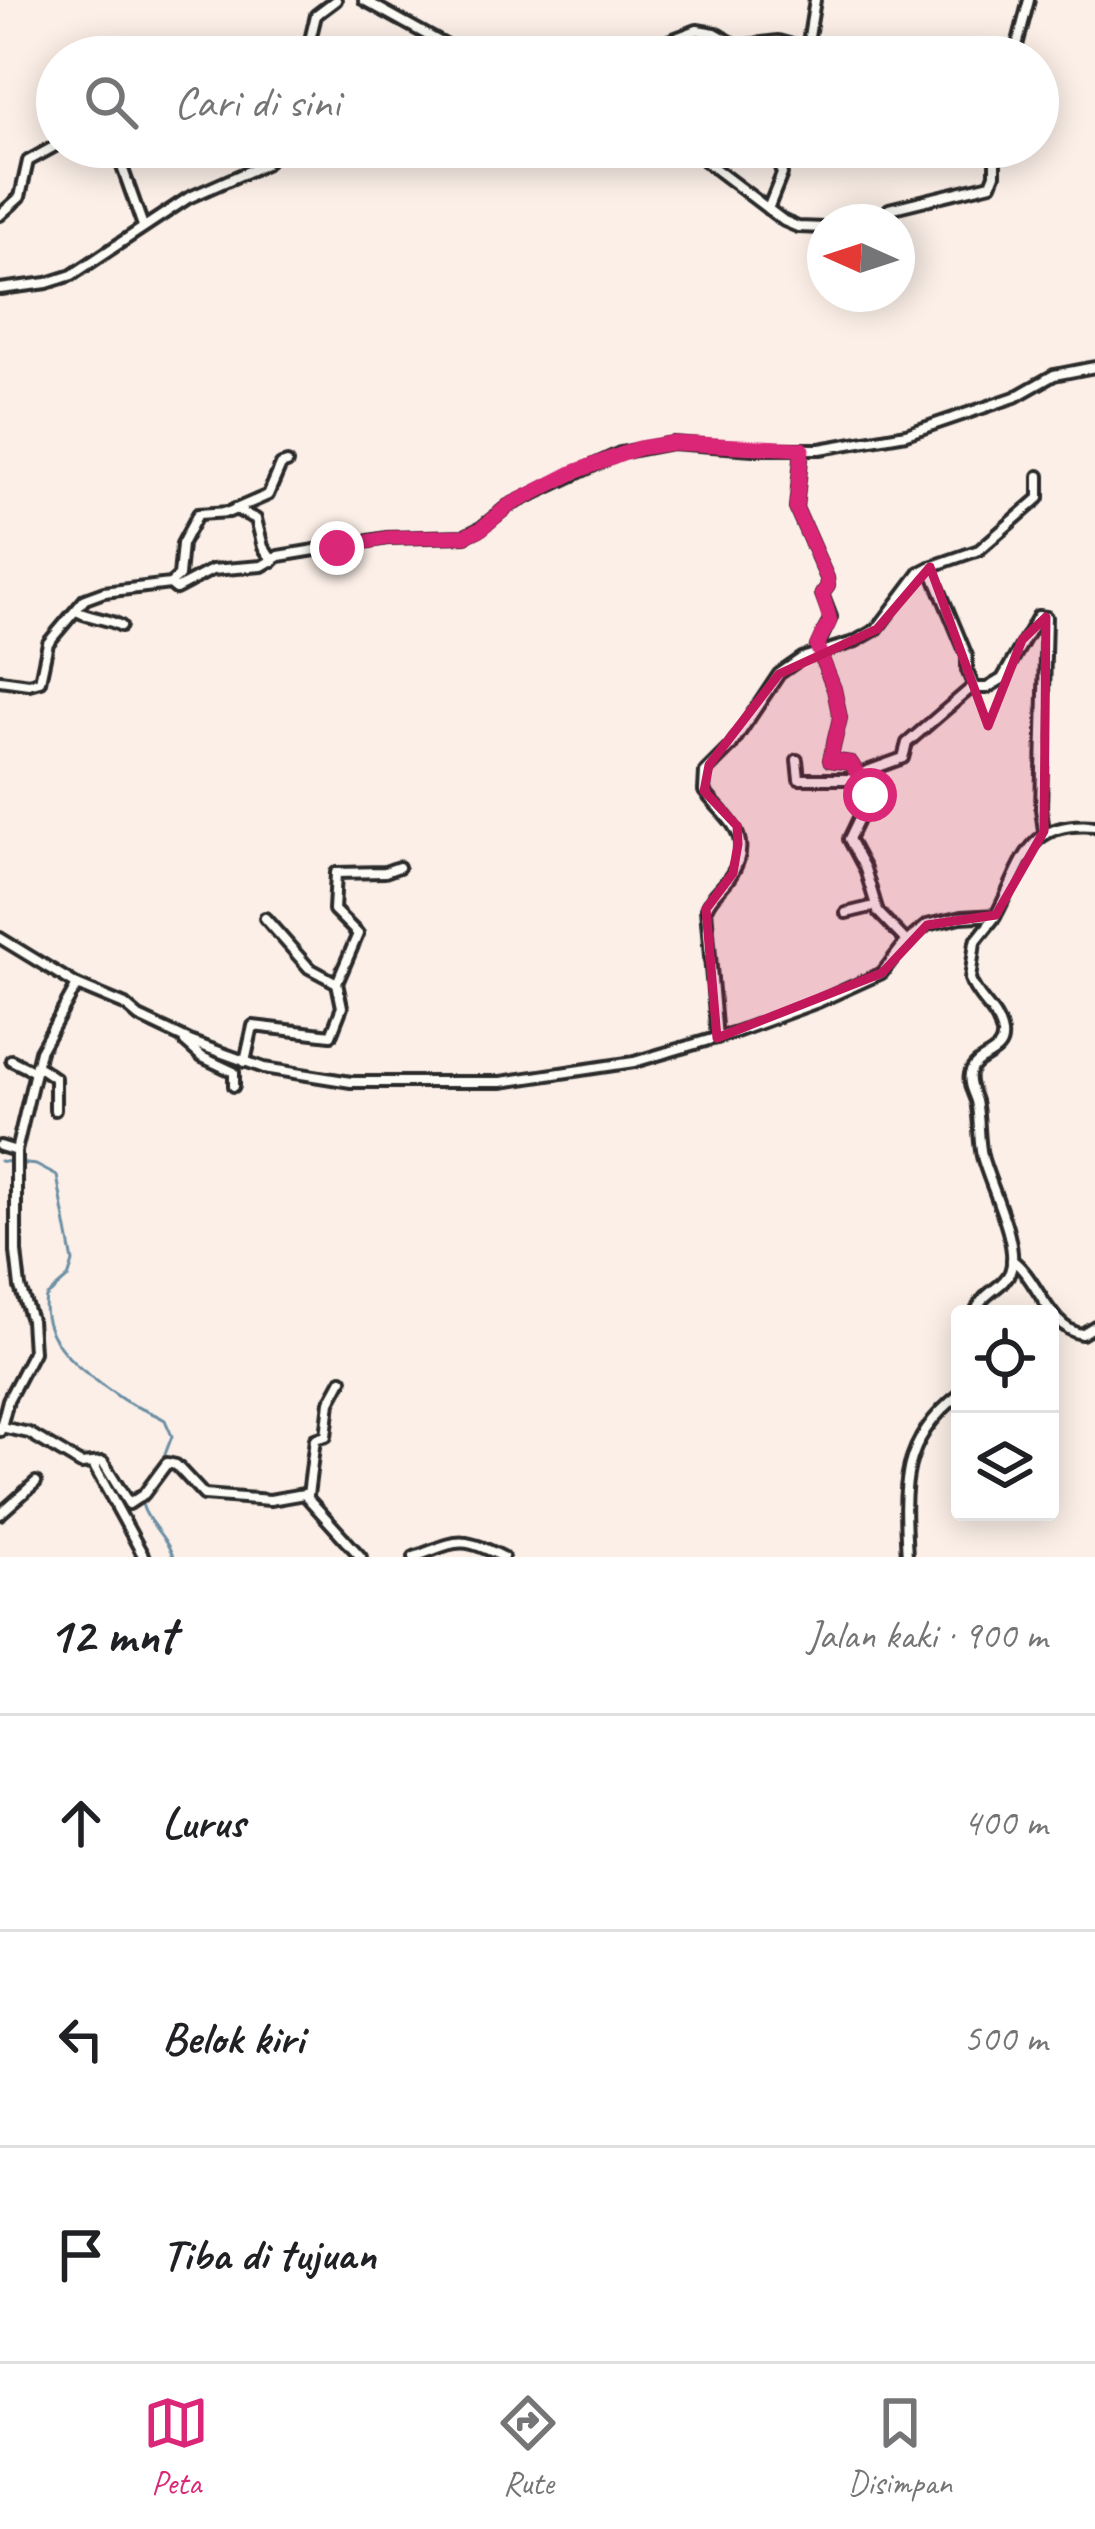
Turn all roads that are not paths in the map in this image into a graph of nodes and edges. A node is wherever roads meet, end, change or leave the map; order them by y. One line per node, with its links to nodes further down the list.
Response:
1 (336, 0): 5 (street)
2 (364, 0): 6 (street)
3 (815, 0): 9 (street)
4 (1029, 0): 10 (street)
5 (311, 36)
6 (429, 36)
7 (679, 36): 8 (street)
8 (720, 36)
9 (809, 36)
10 (1020, 36)
11 (36, 157): 19 (street)
12 (122, 168): 20 (street)
13 (256, 168): 20 (street)
14 (715, 168): 18 (street)
15 (781, 168): 18 (street)
16 (995, 168): 17 (street)
17 (909, 204)
18 (768, 209): 21 (street)
19 (0, 215)
20 (143, 226): 22 (street)
21 (807, 227)
22 (0, 289)
23 (1095, 367): 24 (street)
24 (802, 449): 28 (street); 33 (street)
25 (287, 463): 27 (street)
26 (1039, 476): 29 (street)
27 (235, 509): 28 (street); 30 (street)
28 (273, 561): 30 (street)
29 (930, 566): 33 (street); 35 (street)
30 (170, 584): 31 (street)
31 (76, 610): 32 (street); 34 (street)
32 (121, 626)
33 (819, 652): 37 (street); 50 (street)
34 (0, 680)
35 (974, 687): 37 (street); 39 (street)
36 (797, 760): 37 (street)
37 (861, 777): 41 (street)
38 (1095, 826): 39 (street)
39 (1044, 831): 43 (street)
40 (399, 867): 47 (street)
41 (875, 906): 42 (street); 46 (street)
42 (845, 913)
43 (996, 915): 46 (street); 58 (street)
44 (265, 918): 47 (street)
45 (0, 938): 48 (street)
46 (906, 941): 50 (street)
47 (337, 982): 52 (street)
48 (77, 985): 49 (street); 53 (street)
49 (181, 1036): 52 (street); 54 (street)
50 (717, 1038): 52 (street)
51 (11, 1060): 53 (street)
52 (245, 1062)
53 (36, 1069): 55 (street); 57 (street)
54 (234, 1086)
55 (55, 1111)
56 (0, 1146): 57 (street)
57 (16, 1151): 63 (street)
58 (1011, 1259): 59 (street); 60 (street)
59 (980, 1305)
60 (1095, 1326)
61 (342, 1380): 66 (street)
62 (951, 1400): 72 (street)
63 (0, 1429): 64 (street)
64 (93, 1464): 66 (street); 68 (street)
65 (36, 1481): 67 (street)
66 (308, 1497): 69 (street)
67 (0, 1514)
68 (144, 1557)
69 (361, 1557)
70 (414, 1557): 71 (street)
71 (503, 1557)
72 (907, 1557)

